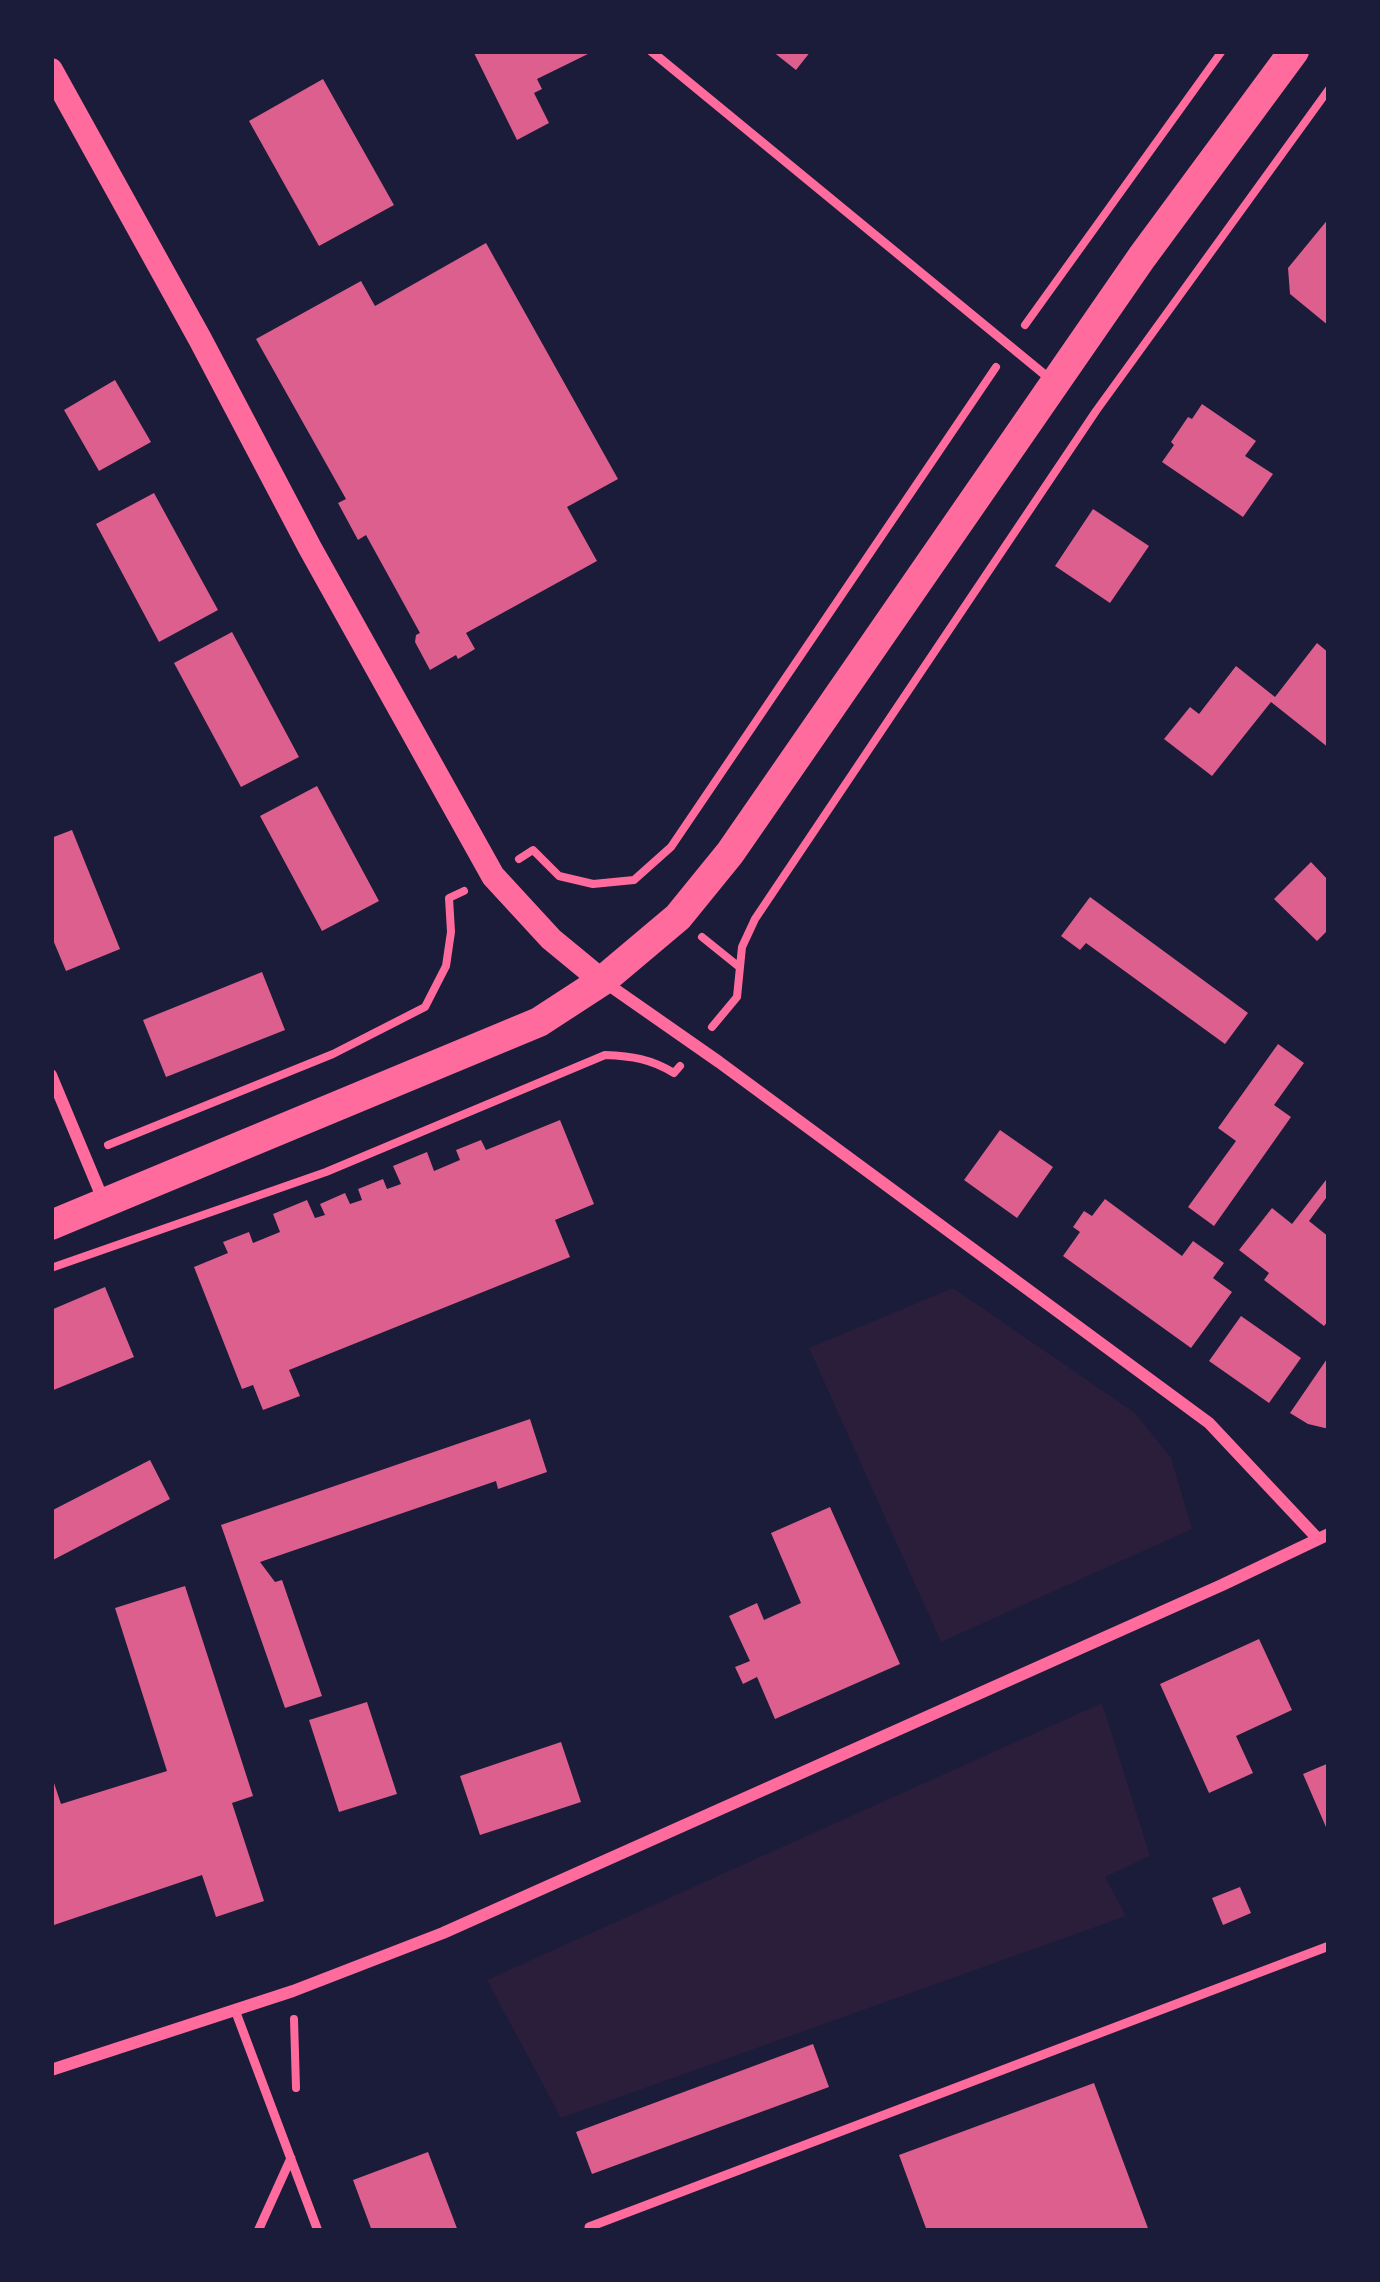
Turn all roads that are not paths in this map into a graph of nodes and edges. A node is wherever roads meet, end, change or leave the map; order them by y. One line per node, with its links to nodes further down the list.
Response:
1 (651, 51): 4 (lane)
2 (1294, 51): 4 (main road)
3 (51, 72): 5 (main road)
4 (1054, 383): 5 (main road)
5 (602, 980): 7 (main road); 9 (street)
6 (51, 1075): 7 (street)
7 (104, 1204): 8 (main road)
8 (51, 1225)
9 (1324, 1536): 11 (street)
10 (1329, 1946): 15 (lane)
11 (236, 2010): 12 (street); 13 (lane)
12 (51, 2070)
13 (291, 2158): 14 (lane); 18 (lane)
14 (264, 2218): 16 (lane); 17 (lane)
15 (589, 2227)
16 (258, 2231)
17 (268, 2231)
18 (318, 2231)

